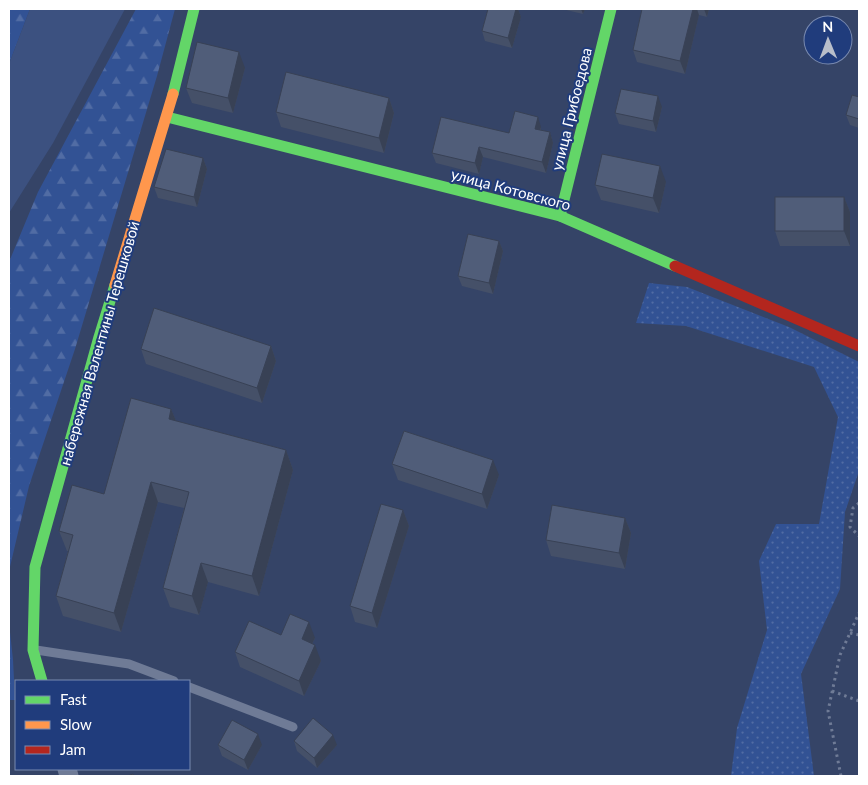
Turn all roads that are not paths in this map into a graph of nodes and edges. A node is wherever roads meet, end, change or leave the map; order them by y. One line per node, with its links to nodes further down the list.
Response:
1 (194, 9): 3 (street, набережная Валентины Терешковой)
2 (611, 9): 4 (street, улица Грибоедова)
3 (167, 116): 4 (street, улица Котовского); 6 (street, набережная Валентины Терешковой)
4 (560, 216): 5 (street, улица Котовского)
5 (859, 346)
6 (33, 650): 7 (street, набережная Валентины Терешковой); 8 (lane)
7 (42, 680)
8 (171, 680)
9 (190, 687): 10 (lane)
10 (293, 726)

